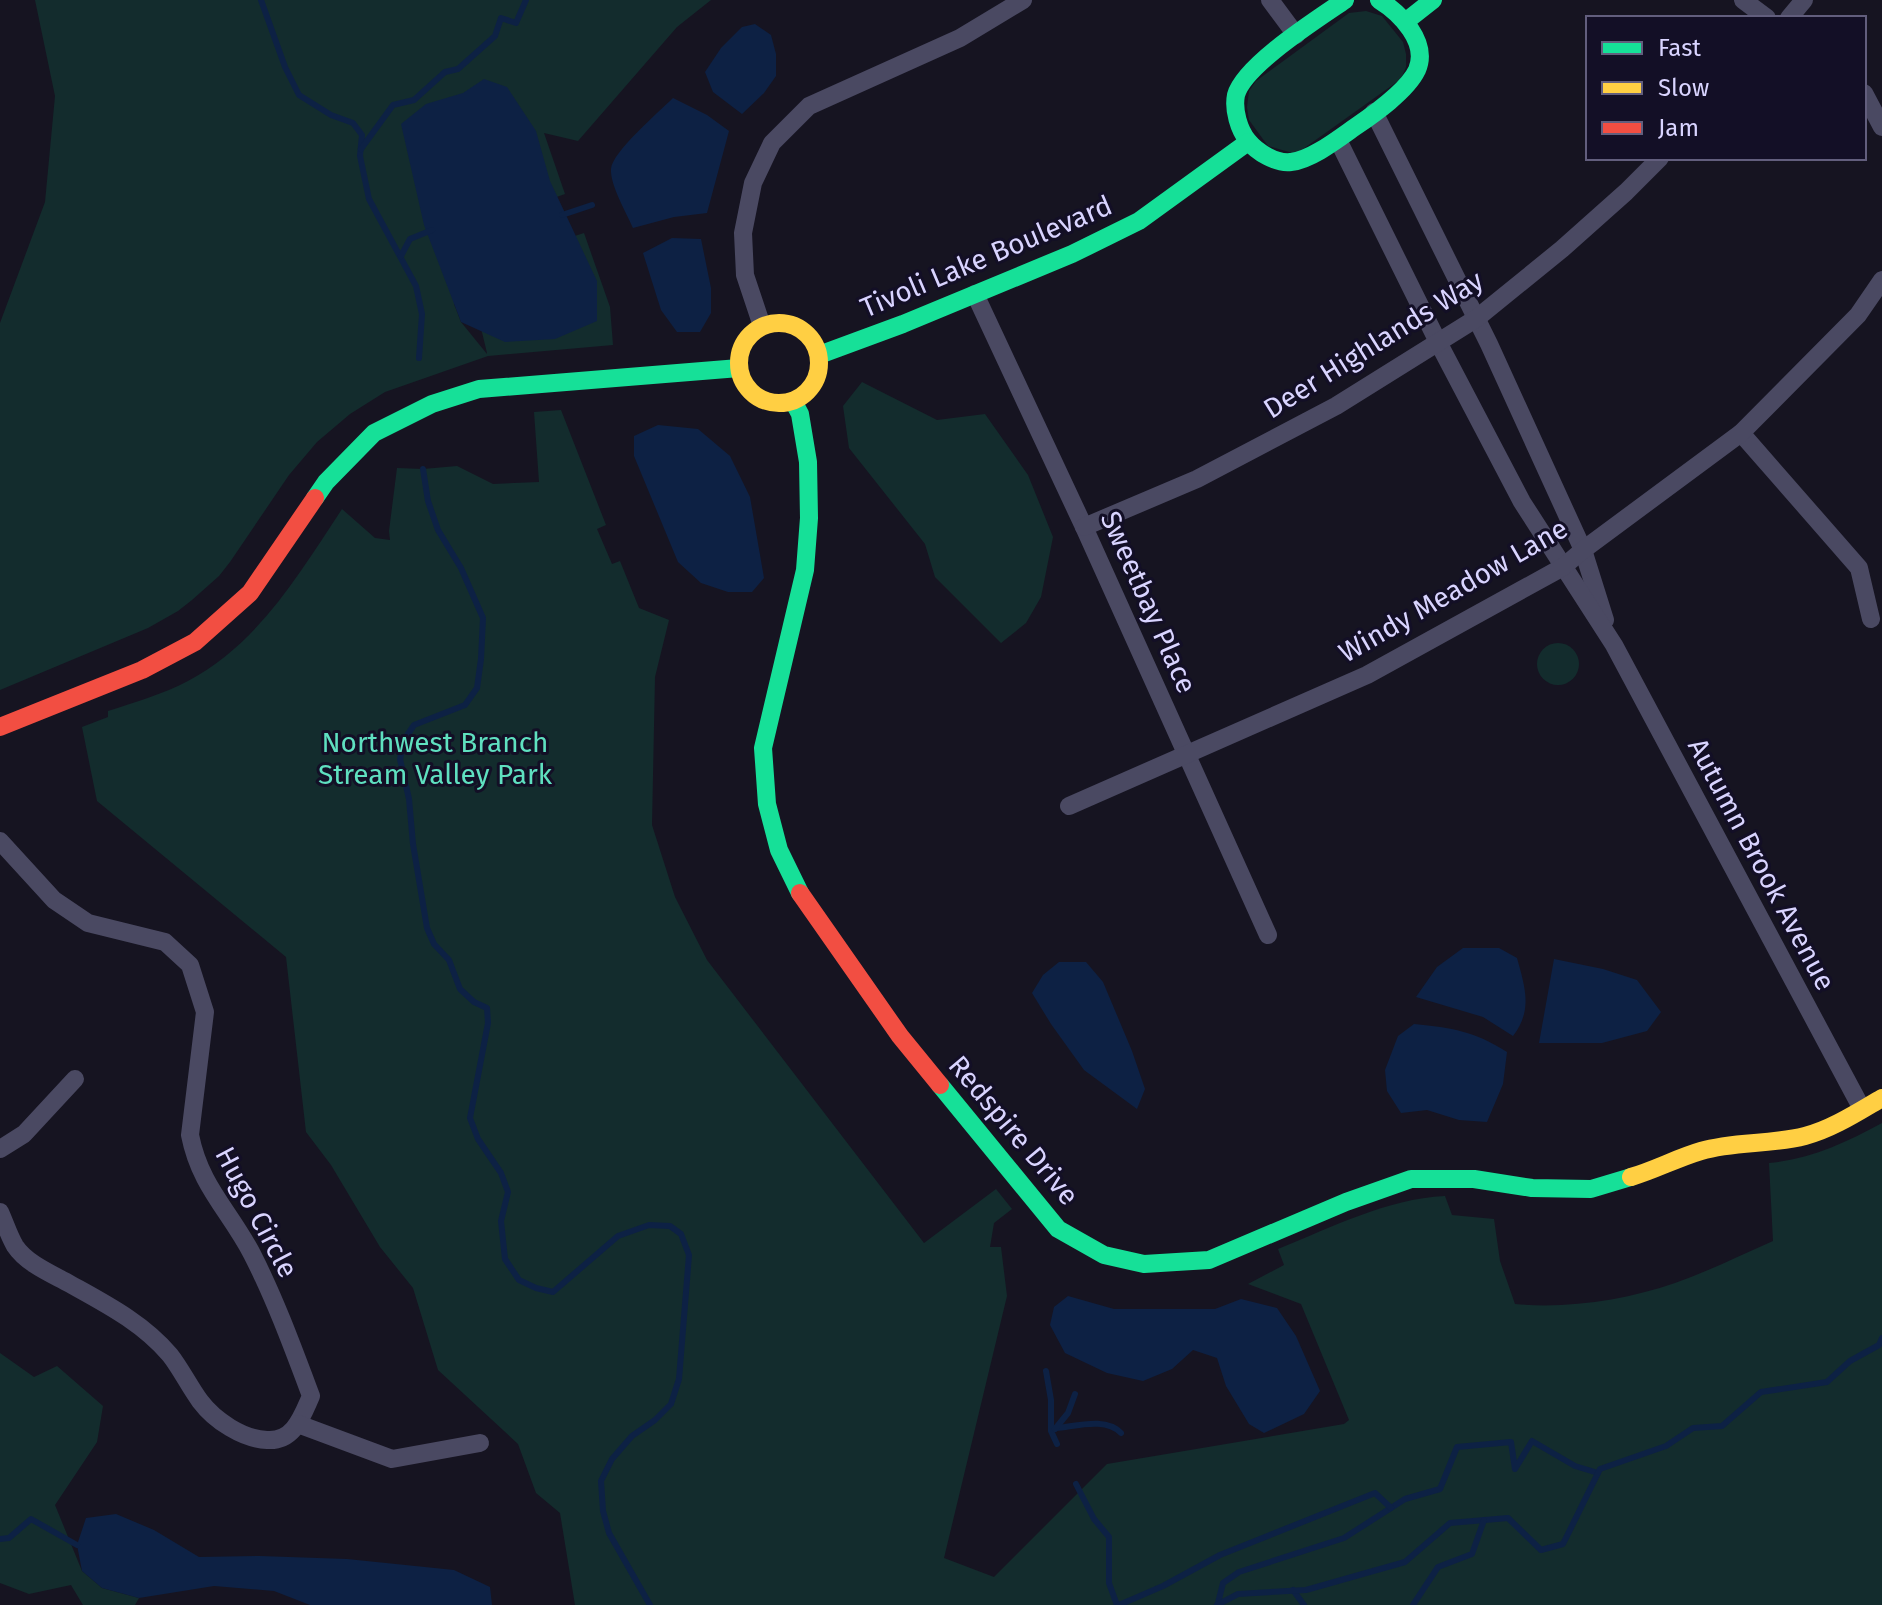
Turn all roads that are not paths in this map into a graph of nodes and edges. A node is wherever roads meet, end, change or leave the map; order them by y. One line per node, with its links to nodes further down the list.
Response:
1 (1023, 0): 21 (street)
2 (1270, 0): 11 (street)
3 (1345, 0): 11 (street)
4 (1379, 0): 10 (street)
5 (1433, 0): 10 (street)
6 (1743, 0): 8 (street)
7 (1804, 0): 9 (street)
8 (1764, 16)
9 (1791, 16)
10 (1405, 22): 13 (street)
11 (1296, 35): 16 (street)
12 (1866, 97): 14 (street)
13 (1374, 112): 15 (street); 20 (street, Autumn Brook Avenue)
14 (1882, 127)
15 (1338, 140): 16 (street); 22 (street, Autumn Brook Avenue)
16 (1248, 142): 19 (street, Tivoli Lake Boulevard)
17 (1658, 160): 20 (street, Deer Highlands Way)
18 (1882, 280): 26 (street, Windy Meadow Lane)
19 (975, 294): 23 (street, Tivoli Lake Boulevard); 27 (street, Sweetbay Place)
20 (1477, 318): 22 (street, Deer Highlands Way); 28 (street, Autumn Brook Avenue)
21 (762, 326): 23 (street); 24 (street)
22 (1438, 342): 27 (street, Deer Highlands Way); 29 (street, Autumn Brook Avenue)
23 (819, 355): 25 (street)
24 (739, 368): 25 (street); 32 (street)
25 (793, 401): 39 (street, Redspire Drive)
26 (1741, 433): 28 (street, Windy Meadow Lane); 30 (street)
27 (1084, 527): 33 (street, Sweetbay Place)
28 (1583, 550): 29 (street, Windy Meadow Lane); 31 (street, Autumn Brook Avenue)
29 (1563, 567): 31 (street, Autumn Brook Avenue); 33 (street, Windy Meadow Lane)
30 (1871, 619)
31 (1614, 645): 39 (street, Autumn Brook Avenue)
32 (0, 727)
33 (1187, 755): 34 (street, Windy Meadow Lane); 36 (street, Sweetbay Place)
34 (1069, 806)
35 (0, 841): 42 (street, Hugo Circle)
36 (1268, 935)
37 (75, 1079): 40 (street)
38 (1882, 1098): 39 (street, Redspire Drive)
39 (1862, 1109)
40 (0, 1149)
41 (0, 1212): 42 (street)
42 (298, 1424): 43 (street)
43 (480, 1443)

